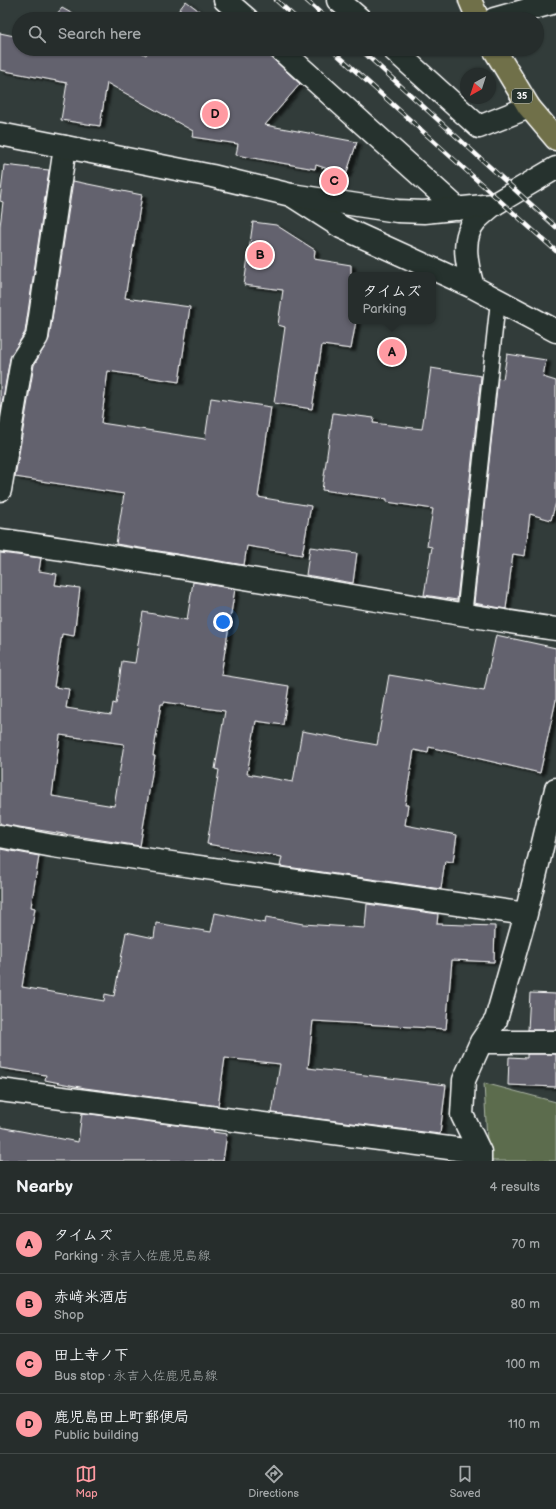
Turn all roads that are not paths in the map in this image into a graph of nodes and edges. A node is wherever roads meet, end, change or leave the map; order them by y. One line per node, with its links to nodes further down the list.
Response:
1 (225, 0): 5 (street)
2 (338, 0): 6 (street)
3 (470, 0): 7 (main road)
4 (556, 2): 8 (street)
5 (238, 12)
6 (352, 12)
7 (475, 12)
8 (520, 12)
9 (288, 56): 19 (street)
10 (401, 56): 12 (street)
11 (498, 56): 12 (main road, 35)
12 (529, 107): 14 (main road, 35)
13 (0, 134): 15 (street)
14 (556, 139)
15 (65, 146): 17 (street); 23 (street)
16 (556, 168): 18 (street)
17 (291, 194): 19 (street); 20 (street)
18 (493, 205): 19 (street); 20 (street)
19 (458, 209)
20 (473, 287): 21 (street)
21 (498, 301): 22 (street); 25 (lane)
22 (556, 331)
23 (0, 490)
24 (0, 540): 25 (street)
25 (464, 616): 26 (street)
26 (556, 629)
27 (556, 789): 29 (street)
28 (0, 836): 29 (street)
29 (526, 914): 30 (street)
30 (481, 1042): 31 (street); 33 (street)
31 (556, 1042)
32 (0, 1090): 33 (street)
33 (480, 1156)

